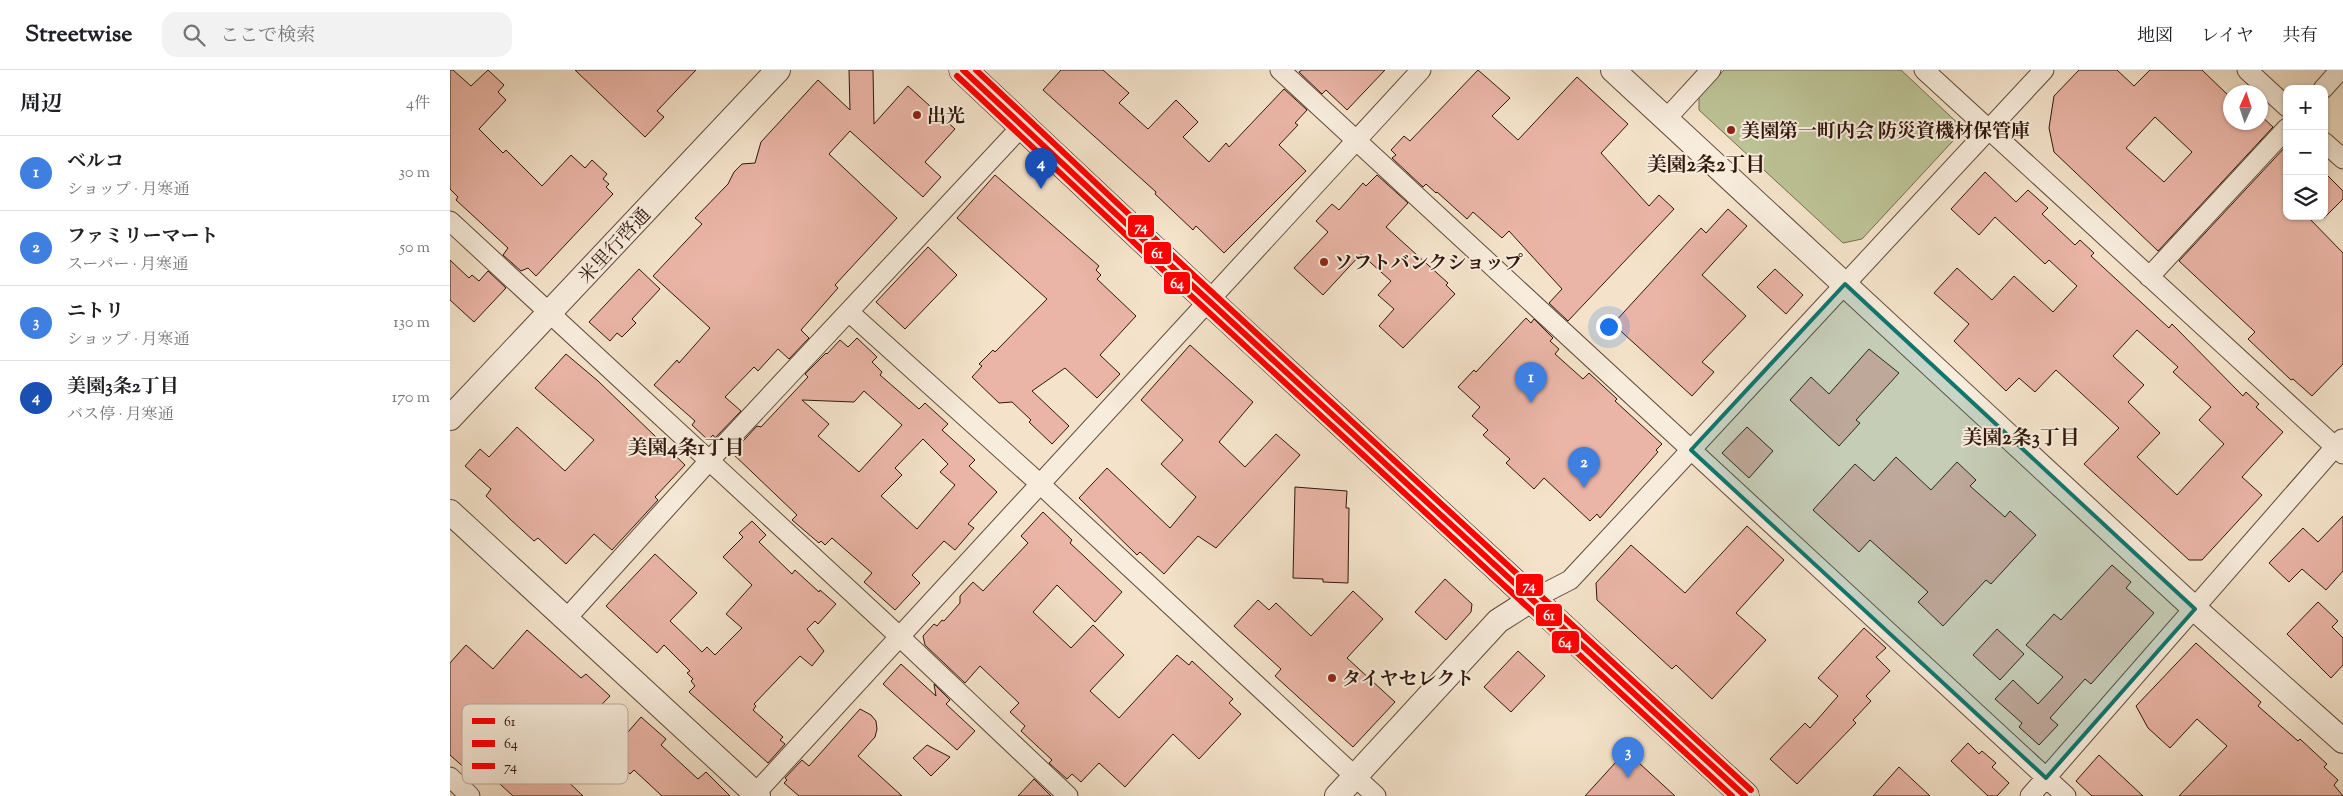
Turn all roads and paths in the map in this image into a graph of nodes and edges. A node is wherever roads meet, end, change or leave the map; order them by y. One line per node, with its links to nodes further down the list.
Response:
1 (778, 70): 25 (street, 米里行啓通)
2 (963, 70): 14 (highway)
3 (1280, 70): 17 (street)
4 (1421, 70): 17 (street)
5 (1613, 70): 13 (street)
6 (1711, 70): 13 (street)
7 (1924, 70): 15 (street)
8 (2044, 70): 15 (street)
9 (2246, 70): 12 (street)
10 (2340, 70): 11 (street)
11 (2327, 85)
12 (2283, 103)
13 (1666, 119): 22 (street)
14 (1022, 126): 23 (highway); 24 (street)
15 (1988, 130): 21 (street); 22 (street)
16 (2285, 130): 21 (street)
17 (1356, 141): 23 (street); 28 (street)
18 (2328, 146): 19 (street)
19 (2343, 159)
20 (450, 221): 25 (street)
21 (2149, 277): 27 (street)
22 (1846, 284): 28 (street); 33 (street)
23 (1209, 300): 30 (street); 32 (highway)
24 (849, 312): 29 (street); 30 (street)
25 (550, 314): 26 (street, 米里行啓通); 29 (street)
26 (450, 418)
27 (2340, 446): 33 (street)
28 (1691, 450): 32 (street); 39 (street)
29 (708, 462): 34 (street); 35 (street)
30 (1039, 483): 35 (street); 37 (street)
31 (450, 512): 34 (street)
32 (1532, 600): 37 (street); 45 (highway)
33 (2195, 608): 36 (street); 39 (street)
34 (566, 619): 40 (street)
35 (900, 637): 40 (street); 42 (street)
36 (2343, 741)
37 (1355, 776): 43 (street); 44 (street)
38 (450, 777): 41 (street)
39 (2046, 778): 46 (street); 47 (street)
40 (756, 795)
41 (470, 796)
42 (1068, 796)
43 (1336, 796)
44 (1376, 796)
45 (1745, 796)
46 (2030, 796)
47 (2066, 796)

